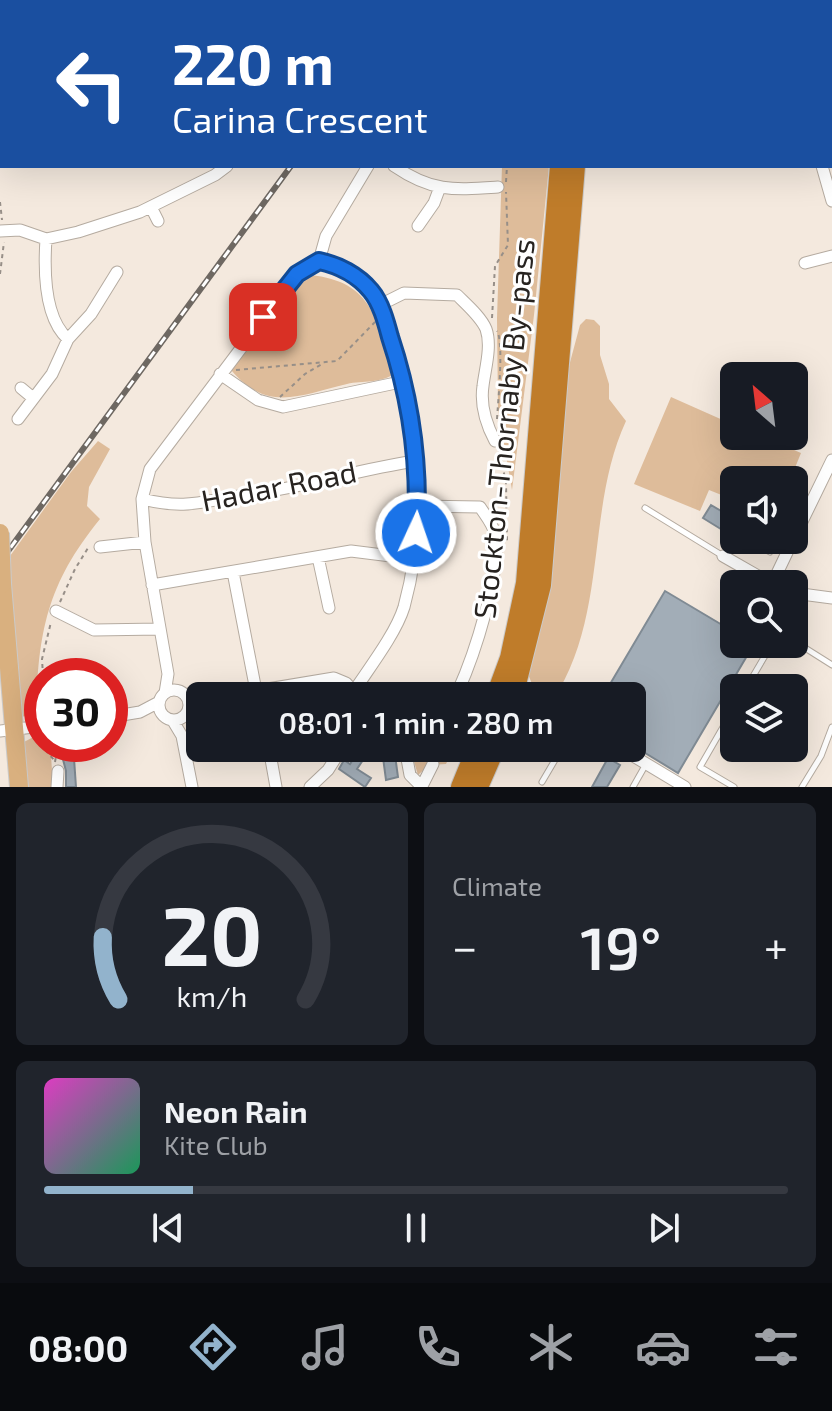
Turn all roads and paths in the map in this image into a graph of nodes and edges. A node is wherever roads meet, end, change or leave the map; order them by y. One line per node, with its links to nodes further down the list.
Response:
1 (223, 168): 12 (street)
2 (367, 168): 18 (street)
3 (397, 168): 8 (street)
4 (507, 168): 31 (path)
5 (560, 168): 60 (highway, Stockton-Thornaby By-pass)
6 (575, 168): 61 (highway, Stockton-Thornaby By-pass)
7 (829, 181): 10 (street)
8 (440, 187): 9 (street); 14 (street)
9 (498, 187)
10 (832, 201)
11 (0, 202): 15 (path)
12 (151, 207): 13 (street); 16 (street)
13 (158, 221)
14 (418, 226)
15 (2, 231): 16 (street); 21 (path)
16 (46, 239): 23 (street)
17 (832, 256): 19 (street)
18 (319, 261): 22 (street); 25 (street)
19 (805, 263)
20 (117, 272): 23 (street)
21 (0, 274)
22 (381, 312): 24 (path); 26 (street); 31 (street)
23 (68, 339): 28 (street)
24 (323, 364): 25 (path); 29 (path)
25 (220, 374): 29 (street); 35 (street)
26 (405, 381): 29 (street); 33 (street)
27 (21, 388): 28 (street)
28 (33, 398): 30 (street)
29 (275, 404)
30 (18, 419)
31 (495, 441): 34 (path)
32 (832, 460): 38 (street)
33 (416, 461): 35 (street, Hadar Road); 36 (street)
34 (506, 483)
35 (142, 499): 40 (street)
36 (418, 506): 44 (street); 59 (street)
37 (645, 508): 42 (lane)
38 (808, 510)
39 (0, 533): 65 (main road, bridge)
40 (145, 542): 41 (street); 47 (street)
41 (100, 547)
42 (723, 556): 45 (street)
43 (318, 557): 44 (street); 46 (street); 50 (street)
44 (415, 559): 58 (street)
45 (748, 570)
46 (233, 572): 47 (street); 55 (street)
47 (152, 585): 52 (street)
48 (808, 595): 49 (street)
49 (832, 598)
50 (329, 608)
51 (56, 611): 52 (street)
52 (160, 629): 62 (street)
53 (808, 650): 54 (lane)
54 (832, 665)
55 (255, 682)
56 (315, 682): 57 (street)
57 (340, 682)
58 (362, 682)
59 (462, 682)
60 (501, 682)
61 (517, 682)
62 (179, 704): 63 (street); 83 (street)
63 (128, 714)
64 (832, 727): 92 (lane)
65 (6, 730): 81 (main road)
66 (720, 732): 91 (lane)
67 (53, 762): 78 (path)
68 (57, 762): 78 (path)
69 (272, 762): 84 (street)
70 (333, 762): 85 (street)
71 (408, 762): 86 (street)
72 (471, 762): 87 (highway)
73 (489, 762): 88 (highway)
74 (554, 762): 79 (lane)
75 (643, 762): 77 (street)
76 (433, 764): 86 (street)
77 (646, 764): 80 (street); 89 (lane)
78 (57, 767): 82 (street)
79 (542, 782)
80 (668, 783): 90 (street)
81 (19, 787)
82 (57, 787)
83 (192, 787)
84 (276, 787)
85 (310, 787)
86 (422, 787)
87 (461, 787)
88 (478, 787)
89 (633, 787)
90 (685, 787)
91 (734, 787)
92 (802, 787)

